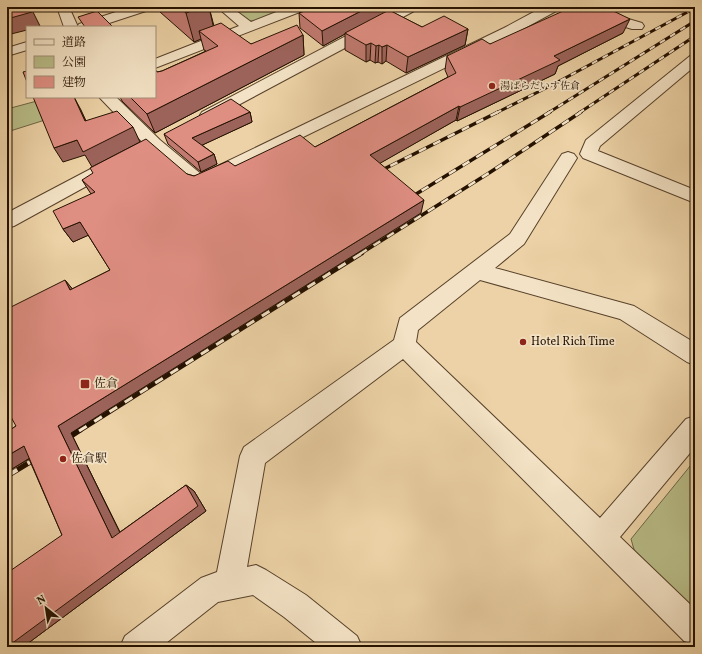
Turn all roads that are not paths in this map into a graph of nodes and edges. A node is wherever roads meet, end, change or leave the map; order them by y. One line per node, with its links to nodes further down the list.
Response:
1 (62, 7): 8 (street)
2 (144, 7): 9 (street)
3 (223, 7): 11 (street)
4 (300, 7): 11 (street)
5 (411, 7): 17 (street)
6 (553, 7): 16 (street)
7 (575, 7): 10 (street)
8 (71, 26)
9 (87, 26)
10 (637, 26)
11 (249, 27): 15 (street)
12 (26, 46): 13 (street)
13 (7, 52)
14 (695, 59): 20 (street)
15 (156, 64)
16 (108, 98)
17 (195, 122)
18 (568, 158): 22 (street)
19 (120, 162): 21 (street)
20 (695, 197)
21 (7, 221)
22 (476, 270): 23 (street); 24 (street)
23 (404, 345): 26 (street); 27 (street)
24 (695, 355)
25 (695, 428): 26 (street)
26 (601, 538): 28 (street)
27 (230, 585): 29 (street); 30 (street)
28 (695, 630)
29 (136, 647)
30 (346, 647)

